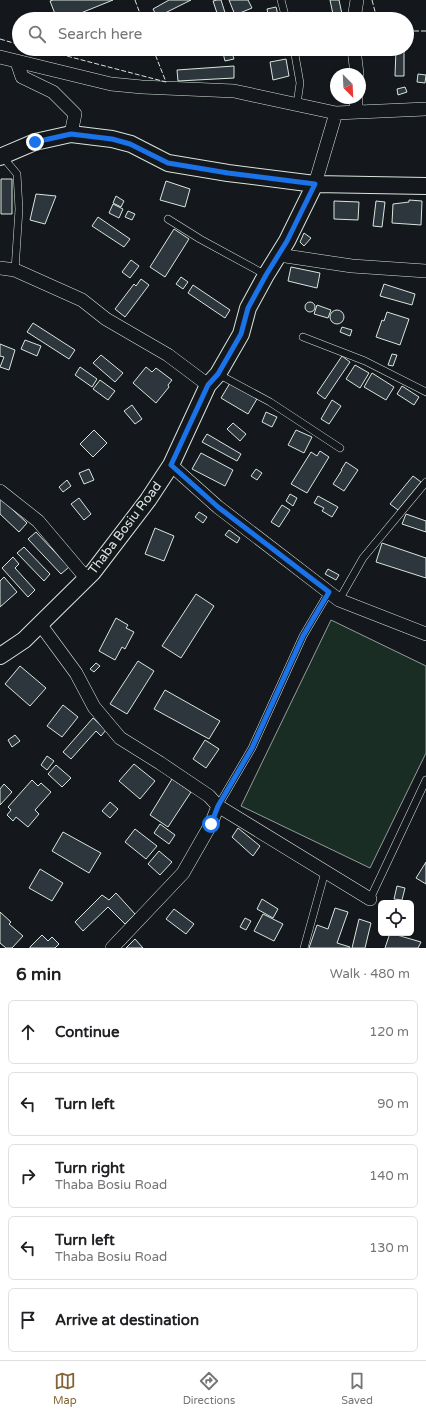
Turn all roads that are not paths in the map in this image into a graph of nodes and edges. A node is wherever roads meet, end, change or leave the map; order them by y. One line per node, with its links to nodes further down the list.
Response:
1 (281, 0): 3 (lane)
2 (357, 0): 4 (street)
3 (284, 12)
4 (355, 12)
5 (295, 56): 10 (lane)
6 (355, 56): 9 (street)
7 (0, 57): 8 (street)
8 (17, 62): 10 (street); 15 (street)
9 (356, 68)
10 (297, 104): 14 (street)
11 (356, 104): 13 (street)
12 (426, 109): 13 (street)
13 (356, 112): 14 (street)
14 (336, 113): 17 (street)
15 (71, 134): 16 (street); 17 (street)
16 (1, 157): 22 (lane)
17 (315, 184): 18 (street); 20 (street, Thaba Bosiu Road)
18 (426, 186)
19 (168, 219): 24 (lane)
20 (279, 255): 23 (street); 24 (street, Thaba Bosiu Road)
21 (0, 268): 22 (street)
22 (15, 270): 26 (street)
23 (426, 271)
24 (266, 275): 26 (street, Thaba Bosiu Road)
25 (303, 337): 27 (lane)
26 (213, 379): 28 (lane); 29 (street, Thaba Bosiu Road)
27 (426, 392)
28 (340, 448)
29 (171, 465): 32 (street, Thaba Bosiu Road); 33 (street)
30 (426, 482): 33 (lane)
31 (0, 491): 32 (street)
32 (87, 579): 34 (street, Thaba Bosiu Road)
33 (334, 596): 35 (street); 38 (lane)
34 (40, 624): 36 (street, Thaba Bosiu Road); 38 (street)
35 (426, 634)
36 (0, 656)
37 (426, 780): 40 (lane)
38 (218, 806): 39 (street); 41 (street)
39 (325, 872): 40 (street); 42 (lane)
40 (370, 899)
41 (112, 948)
42 (304, 948)

